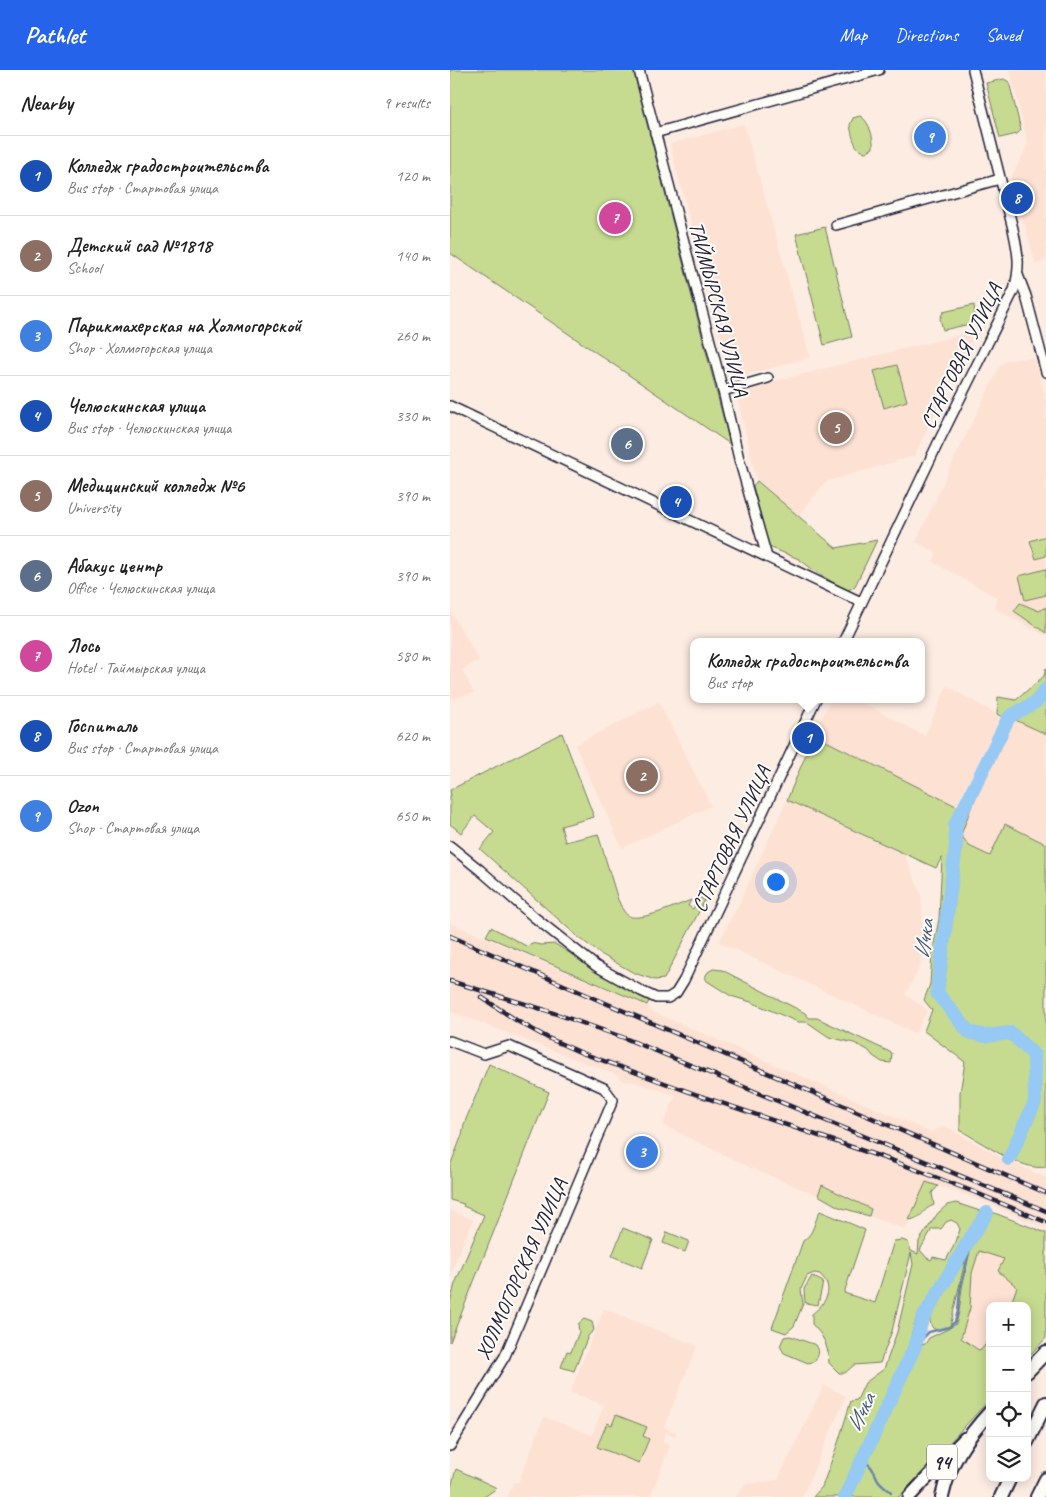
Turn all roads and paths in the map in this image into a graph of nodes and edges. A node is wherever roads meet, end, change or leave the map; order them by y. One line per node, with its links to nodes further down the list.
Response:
1 (639, 70): 4 (street, ТАЙМЫРСКАЯ УЛИЦА)
2 (879, 70): 4 (street)
3 (973, 70): 5 (street, СТАРТОВАЯ УЛИЦА)
4 (656, 133): 10 (street, ТАЙМЫРСКАЯ УЛИЦА)
5 (1000, 179): 6 (street); 7 (street, СТАРТОВАЯ УЛИЦА)
6 (836, 225)
7 (1018, 275): 8 (street); 13 (street, СТАРТОВАЯ УЛИЦА)
8 (1046, 372)
9 (768, 378): 10 (street)
10 (723, 391): 12 (street, ТАЙМЫРСКАЯ УЛИЦА)
11 (450, 406): 12 (street)
12 (767, 557): 13 (street)
13 (861, 602): 14 (street, СТАРТОВАЯ УЛИЦА)
14 (845, 638)
15 (814, 703): 16 (street, СТАРТОВАЯ УЛИЦА)
16 (450, 846)
17 (450, 1041): 24 (street, ХОЛМОГОРСКАЯ УЛИЦА)
18 (1046, 1352): 19 (highway)
19 (1031, 1368)
20 (1046, 1403): 23 (highway)
21 (986, 1416): 22 (highway)
22 (975, 1428): 27 (main road, 94); 28 (highway)
23 (1029, 1437)
24 (450, 1446)
25 (1046, 1479): 30 (highway)
26 (1008, 1482): 29 (highway)
27 (909, 1497)
28 (942, 1497)
29 (1002, 1497)
30 (1038, 1497)

